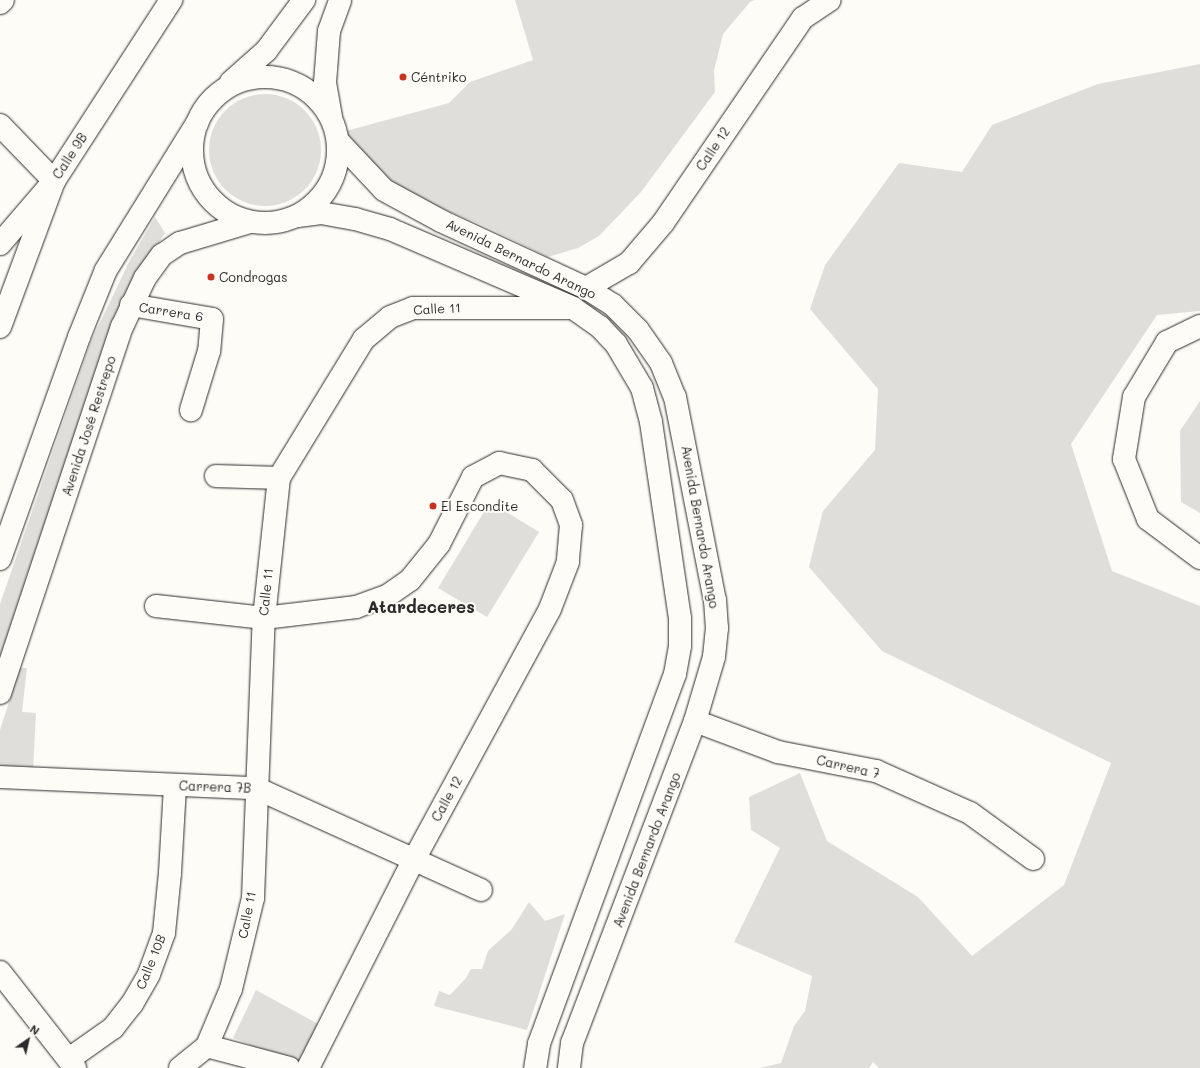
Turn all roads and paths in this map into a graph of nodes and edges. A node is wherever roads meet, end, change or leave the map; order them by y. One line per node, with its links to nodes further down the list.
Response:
1 (3, 0): 6 (street)
2 (171, 0): 12 (street, Calle 9B)
3 (304, 0): 7 (street)
4 (340, 0): 8 (street)
5 (830, 0): 16 (street, Calle 12)
6 (0, 3)
7 (223, 90): 8 (street); 9 (street)
8 (331, 118): 11 (street)
9 (197, 123): 14 (street); 24 (street)
10 (0, 125): 12 (street)
11 (338, 141): 13 (street); 16 (street, Avenida Bernardo Arango)
12 (54, 181): 15 (street); 20 (street, Calle 9B)
13 (298, 216): 14 (street); 18 (street, Avenida Bernardo Arango)
14 (250, 222): 17 (street, Avenida José Restrepo)
15 (0, 244)
16 (586, 288): 29 (street, Avenida Bernardo Arango)
17 (131, 306): 21 (street, Carrera 6); 28 (street, Avenida José Restrepo)
18 (573, 308): 23 (street, Calle 11); 42 (street, Avenida Bernardo Arango)
19 (1200, 326): 25 (street)
20 (0, 327)
21 (191, 410)
22 (216, 476): 23 (street)
23 (279, 478): 27 (street, Calle 11)
24 (0, 558)
25 (1200, 558)
26 (156, 606): 27 (street)
27 (264, 618): 32 (street, Calle 11); 33 (street, Calle 12)
28 (0, 693)
29 (695, 721): 34 (street, Carrera 7); 43 (street, Avenida Bernardo Arango)
30 (0, 777): 31 (street, Carrera 7B)
31 (175, 786): 32 (street, Carrera 7B); 38 (street, Calle 10B)
32 (256, 788): 33 (street, Carrera 7B); 37 (street, Calle 11)
33 (414, 859): 35 (street, Carrera 7B); 41 (street, Calle 12)
34 (1034, 859)
35 (481, 890)
36 (0, 972): 38 (street)
37 (207, 1046): 39 (street, Calle 11); 40 (street)
38 (72, 1064)
39 (180, 1068)
40 (289, 1068)
41 (308, 1068)
42 (535, 1068)
43 (569, 1068)

